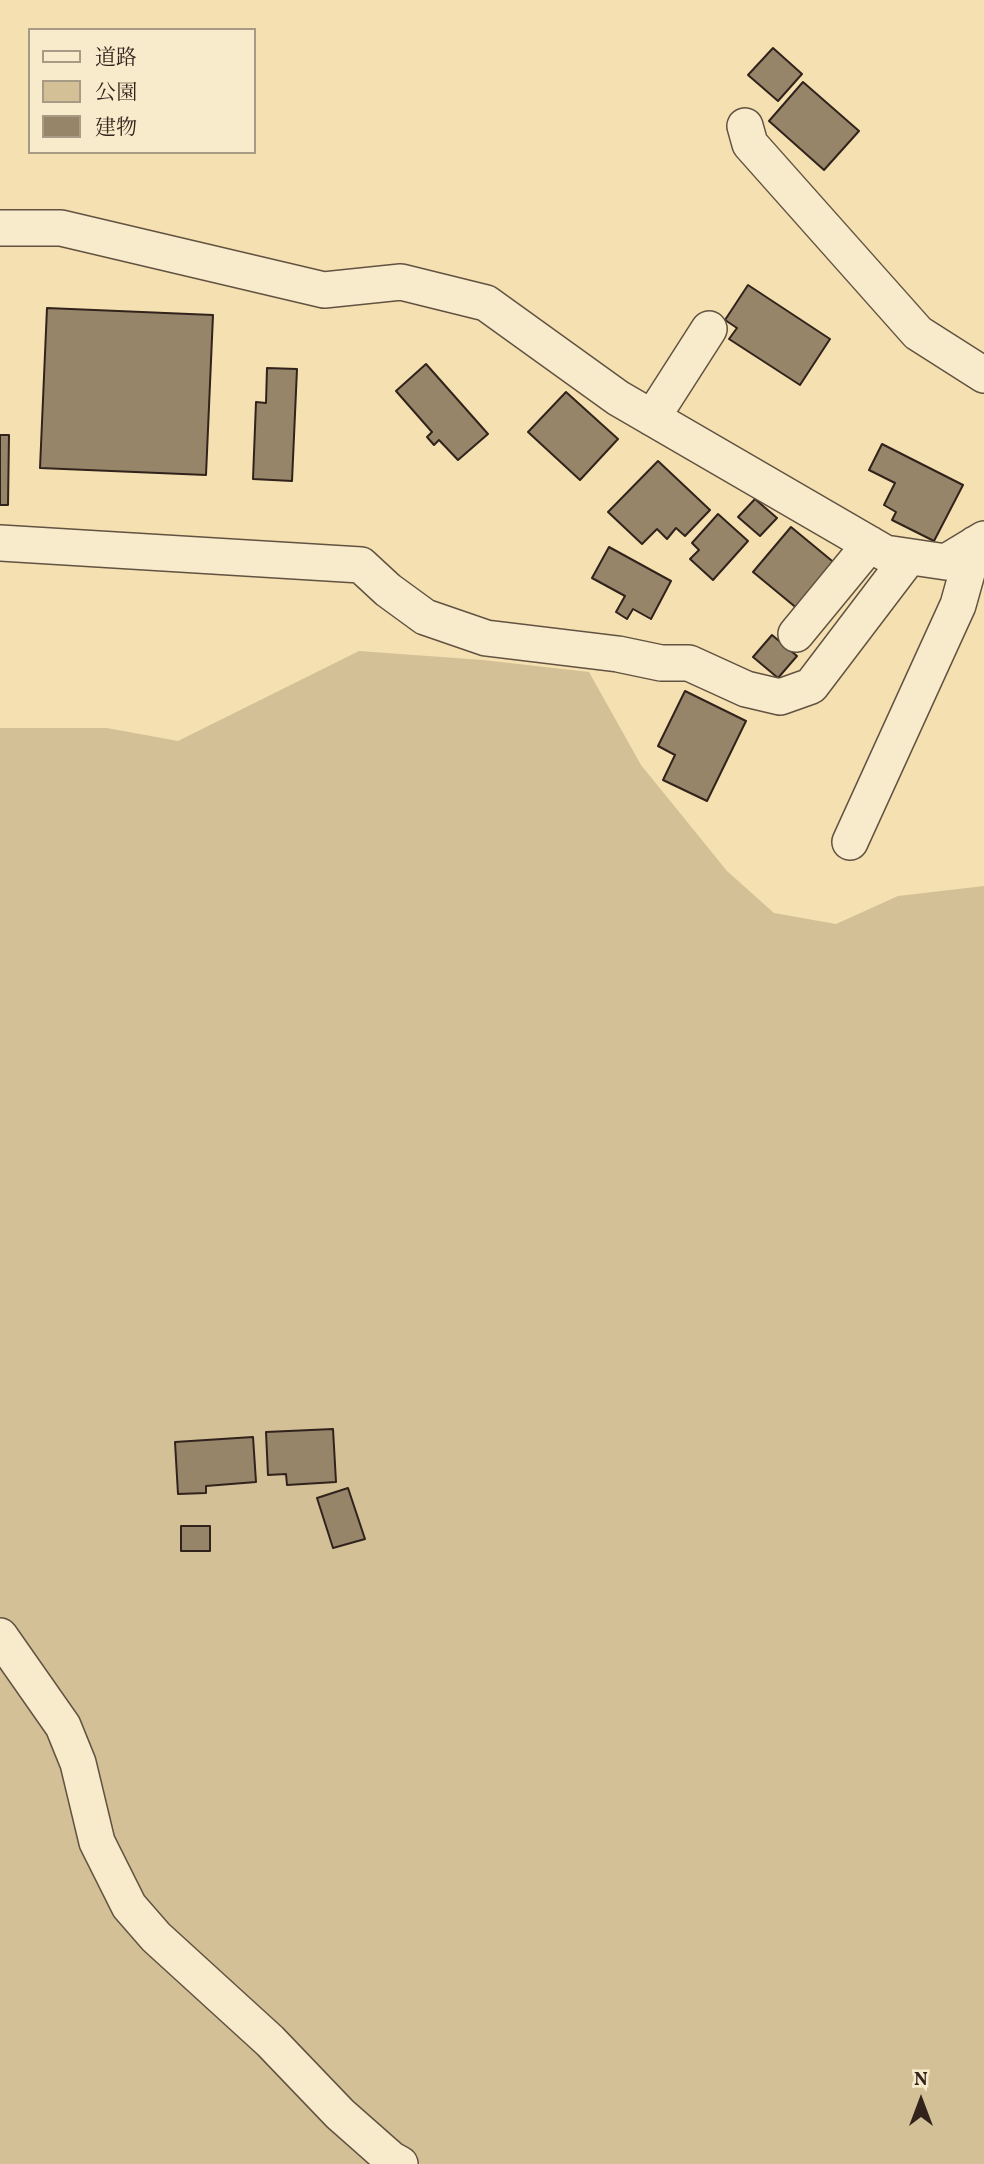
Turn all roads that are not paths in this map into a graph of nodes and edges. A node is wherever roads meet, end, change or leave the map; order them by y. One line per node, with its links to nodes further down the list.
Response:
1 (745, 126): 4 (street)
2 (0, 228): 5 (street)
3 (709, 329): 5 (street)
4 (984, 375)
5 (652, 418): 8 (street)
6 (980, 541): 9 (street); 11 (street)
7 (0, 543): 9 (street)
8 (870, 544): 9 (street); 10 (street)
9 (909, 556)
10 (796, 634)
11 (850, 842)
12 (0, 1636): 13 (street)
13 (400, 2164)

